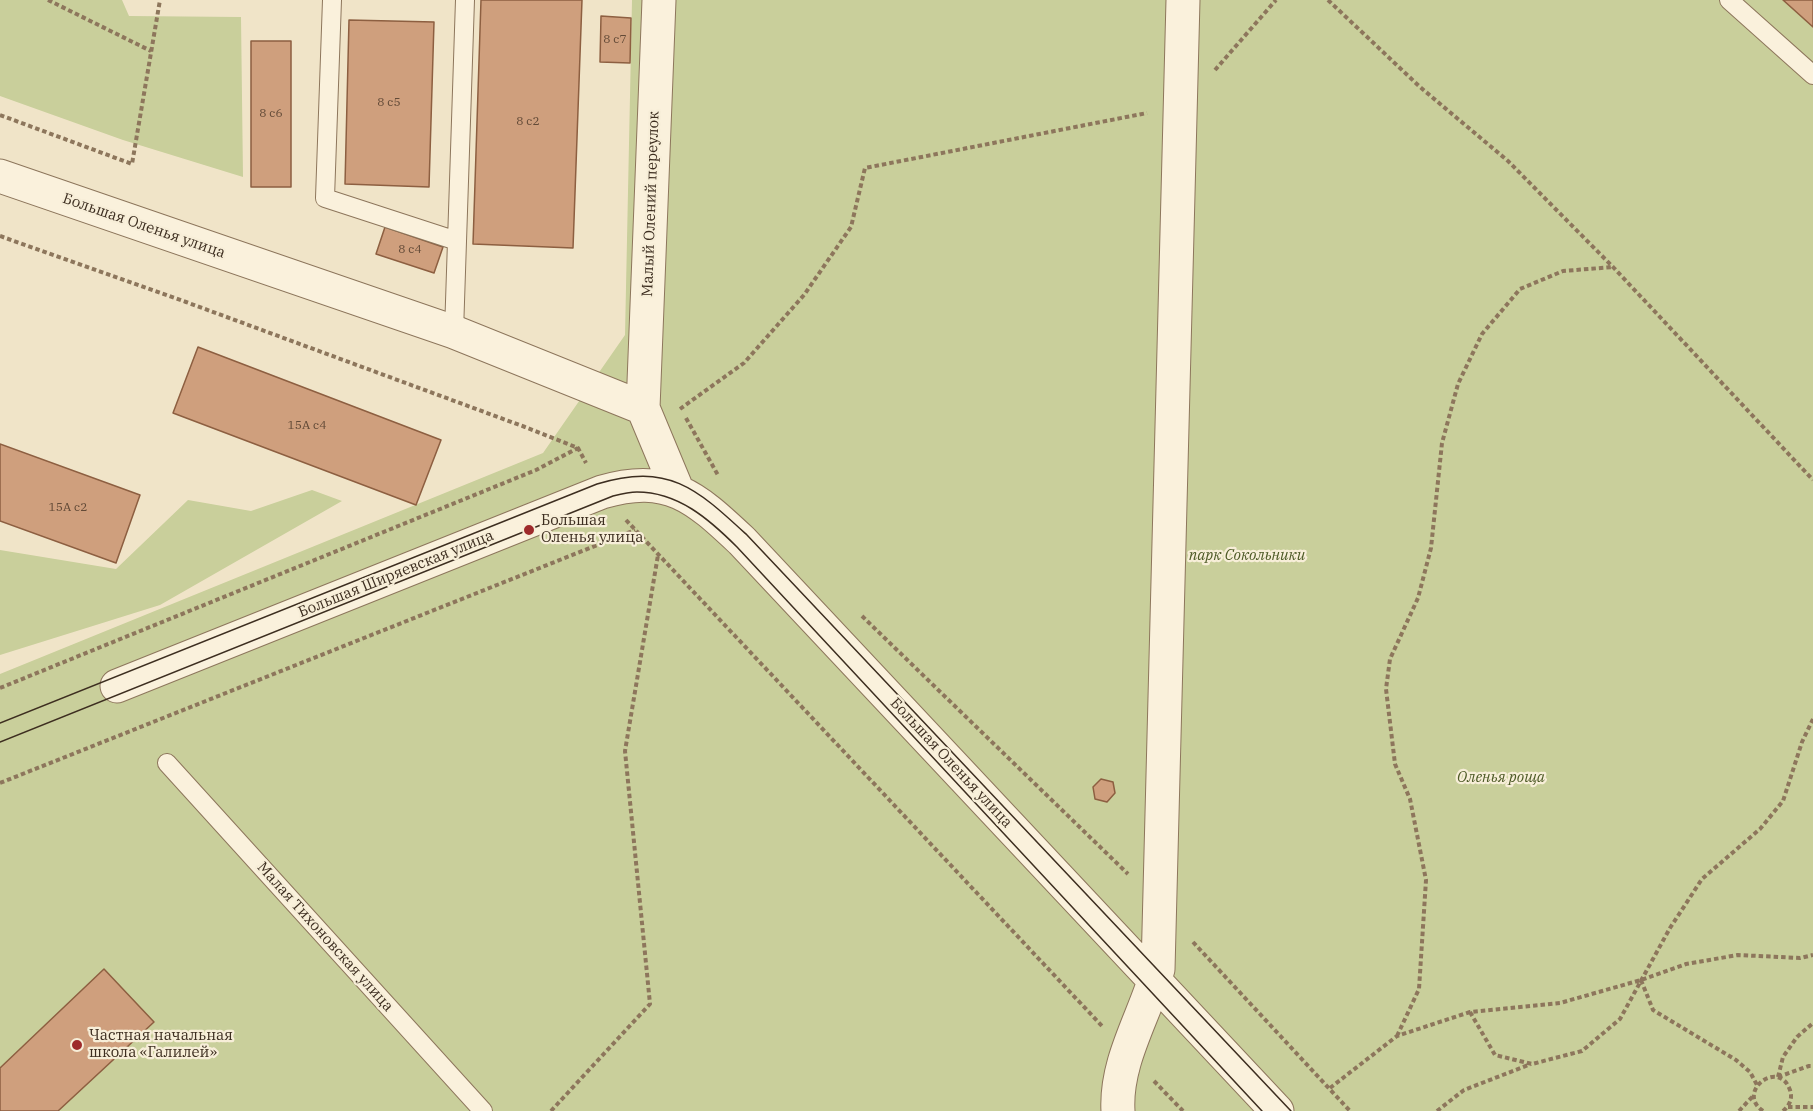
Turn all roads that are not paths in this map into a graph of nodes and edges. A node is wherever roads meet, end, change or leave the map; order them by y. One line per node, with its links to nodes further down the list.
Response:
1 (332, 0): 8 (lane)
2 (465, 0): 8 (lane)
3 (658, 0): 10 (street, Малый Олений переулок)
4 (1183, 0): 14 (street)
5 (1729, 0): 6 (lane)
6 (1813, 75)
7 (0, 176): 9 (street, Большая Оленья улица)
8 (458, 241): 9 (lane)
9 (454, 332): 10 (street, Большая Оленья улица)
10 (643, 408): 11 (street)
11 (678, 492): 12 (street, Большая Ширяевская улица); 14 (street, Большая Оленья улица)
12 (117, 686)
13 (168, 763): 15 (lane, Малая Тихоновская улица)
14 (1155, 980): 16 (street); 17 (street, Большая Оленья улица)
15 (483, 1111)
16 (1118, 1111)
17 (1277, 1111)

